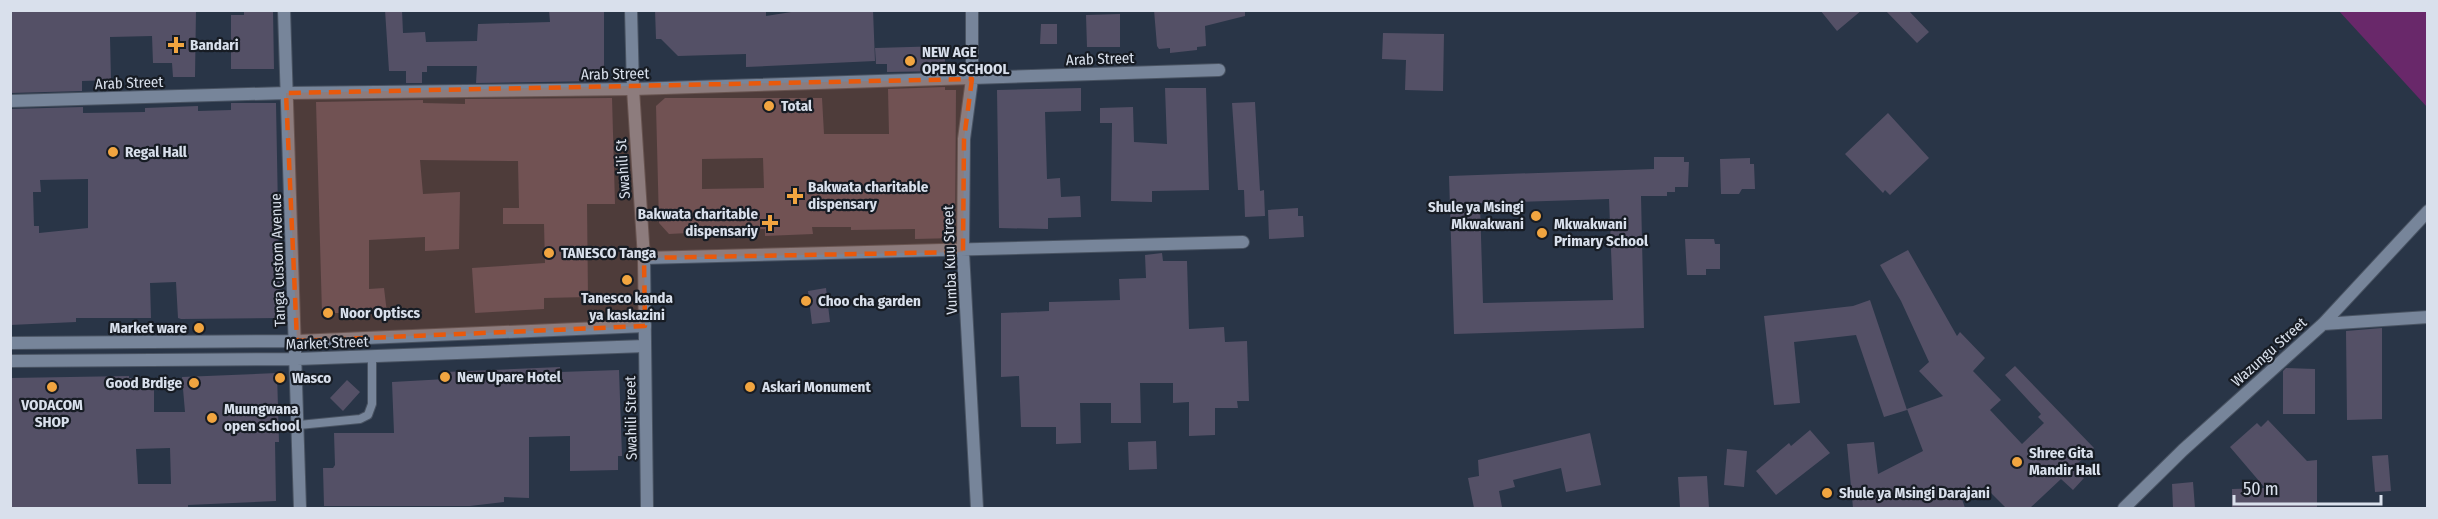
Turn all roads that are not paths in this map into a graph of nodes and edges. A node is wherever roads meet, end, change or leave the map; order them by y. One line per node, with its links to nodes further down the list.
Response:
1 (284, 10): 7 (street, Tanga Custom Avenue)
2 (632, 10): 6 (street, Swahili St)
3 (972, 10): 5 (street, Vumba Kuu Street)
4 (1219, 70): 5 (street, Arab Street)
5 (972, 79): 6 (street, Arab Street); 11 (street, Vumba Kuu Street)
6 (633, 88): 7 (street, Arab Street); 12 (street, Swahili St)
7 (286, 93): 8 (street, Arab Street); 16 (street, Tanga Custom Avenue)
8 (10, 101)
9 (2427, 212): 14 (street, Wazungu Street)
10 (1244, 242): 11 (street)
11 (963, 252): 12 (street); 25 (street, Vumba Kuu Street)
12 (644, 258): 15 (street, Swahili St)
13 (2427, 317): 14 (street)
14 (2323, 324): 26 (street, Wazungu Street)
15 (645, 326): 16 (street, Market Street); 18 (street, Swahili Street)
16 (297, 341): 17 (street, Market Street); 20 (street, Tanga Custom Avenue)
17 (10, 343)
18 (645, 346): 19 (street, Market Street); 24 (street, Swahili Street)
19 (372, 357): 20 (street, Market Street); 22 (lane)
20 (297, 359): 21 (street, Market Street); 22 (street, Tanga Custom Avenue)
21 (10, 361)
22 (299, 425): 23 (street, Tanga Custom Avenue)
23 (300, 508)
24 (647, 508)
25 (977, 508)
26 (2124, 508)

